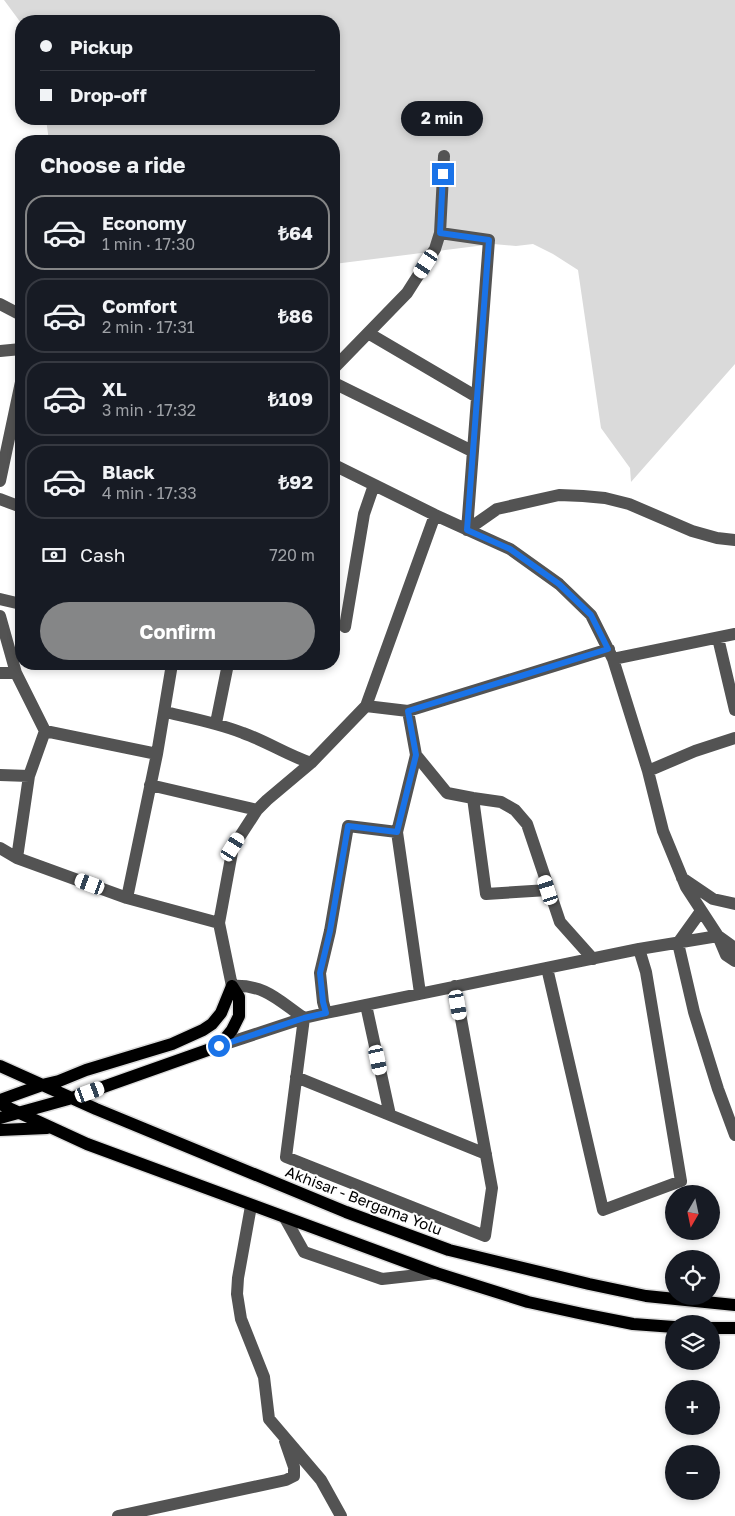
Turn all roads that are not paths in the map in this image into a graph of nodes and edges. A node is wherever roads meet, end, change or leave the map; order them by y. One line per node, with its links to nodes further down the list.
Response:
1 (444, 156): 2 (street)
2 (440, 233): 5 (street); 10 (street)
3 (0, 304): 4 (street)
4 (15, 312)
5 (368, 333): 8 (street); 10 (street)
6 (15, 350): 7 (street)
7 (0, 351)
8 (340, 362)
9 (340, 386): 14 (street)
10 (477, 397): 14 (street)
11 (15, 417): 13 (street)
12 (0, 420): 13 (street)
13 (14, 421): 16 (street)
14 (472, 451): 21 (street)
15 (340, 468): 17 (street)
16 (0, 481)
17 (374, 485): 20 (street); 26 (street)
18 (0, 499): 19 (street)
19 (15, 505)
20 (434, 515): 21 (street); 36 (street)
21 (467, 530): 22 (street); 29 (street)
22 (735, 540)
23 (0, 599): 24 (street)
24 (15, 603)
25 (0, 616): 30 (street)
26 (345, 627)
27 (735, 634): 28 (street)
28 (718, 638): 29 (street); 37 (street)
29 (611, 654): 38 (street); 46 (street)
30 (15, 669)
31 (15, 670): 35 (street)
32 (171, 670): 39 (street)
33 (227, 670): 40 (street)
34 (0, 673): 35 (street)
35 (16, 673): 41 (street)
36 (366, 706): 38 (street); 45 (street)
37 (735, 710)
38 (408, 711): 44 (street)
39 (164, 712): 40 (street); 43 (street)
40 (216, 723): 45 (street)
41 (45, 731): 43 (street); 48 (street)
42 (735, 738): 46 (street)
43 (157, 754): 49 (street)
44 (416, 755): 50 (street); 52 (street)
45 (311, 763): 51 (street)
46 (648, 771): 55 (street)
47 (0, 774): 48 (street)
48 (30, 776): 54 (street)
49 (150, 785): 51 (street); 57 (street)
50 (472, 798): 56 (street); 56 (street)
51 (257, 810): 60 (street)
52 (397, 832): 70 (street); 72 (street)
53 (0, 848): 54 (street)
54 (17, 858): 57 (street)
55 (682, 878): 58 (street); 59 (street)
56 (548, 890): 65 (street)
57 (127, 898): 60 (street)
58 (735, 904)
59 (701, 911): 61 (street); 62 (street)
60 (219, 923): 68 (street)
61 (718, 936): 62 (street); 63 (street); 66 (street)
62 (678, 943): 64 (street); 86 (street)
63 (735, 948)
64 (639, 949): 65 (street); 67 (street)
65 (593, 959): 67 (street)
66 (735, 961)
67 (547, 968): 69 (street)
68 (232, 986): 73 (street); 74 (main road); 77 (main road)
69 (455, 986): 70 (street); 87 (street)
70 (420, 993): 71 (street)
71 (366, 1005): 72 (street); 82 (street)
72 (326, 1013): 73 (street)
73 (304, 1018): 74 (street); 76 (street)
74 (219, 1046): 78 (main road)
75 (0, 1066): 77 (main road, Akhisar - Bergama Yolu)
76 (296, 1077): 82 (street); 87 (street)
77 (42, 1084): 78 (main road, Akhisar - Bergama Yolu); 79 (main road)
78 (72, 1098): 81 (main road); 91 (main road, Akhisar - Bergama Yolu)
79 (0, 1100)
80 (0, 1104): 81 (main road)
81 (19, 1113): 83 (main road); 84 (main road)
82 (390, 1115): 87 (street)
83 (0, 1118)
84 (54, 1128): 85 (main road); 88 (main road)
85 (0, 1130)
86 (735, 1135)
87 (486, 1154)
88 (251, 1206): 89 (main road); 95 (street)
89 (285, 1218): 90 (main road); 90 (street)
90 (436, 1273): 92 (main road)
91 (735, 1305)
92 (665, 1326)
93 (720, 1328): 94 (main road)
94 (735, 1328)
95 (282, 1434): 96 (street); 97 (street)
96 (118, 1516)
97 (340, 1516)

